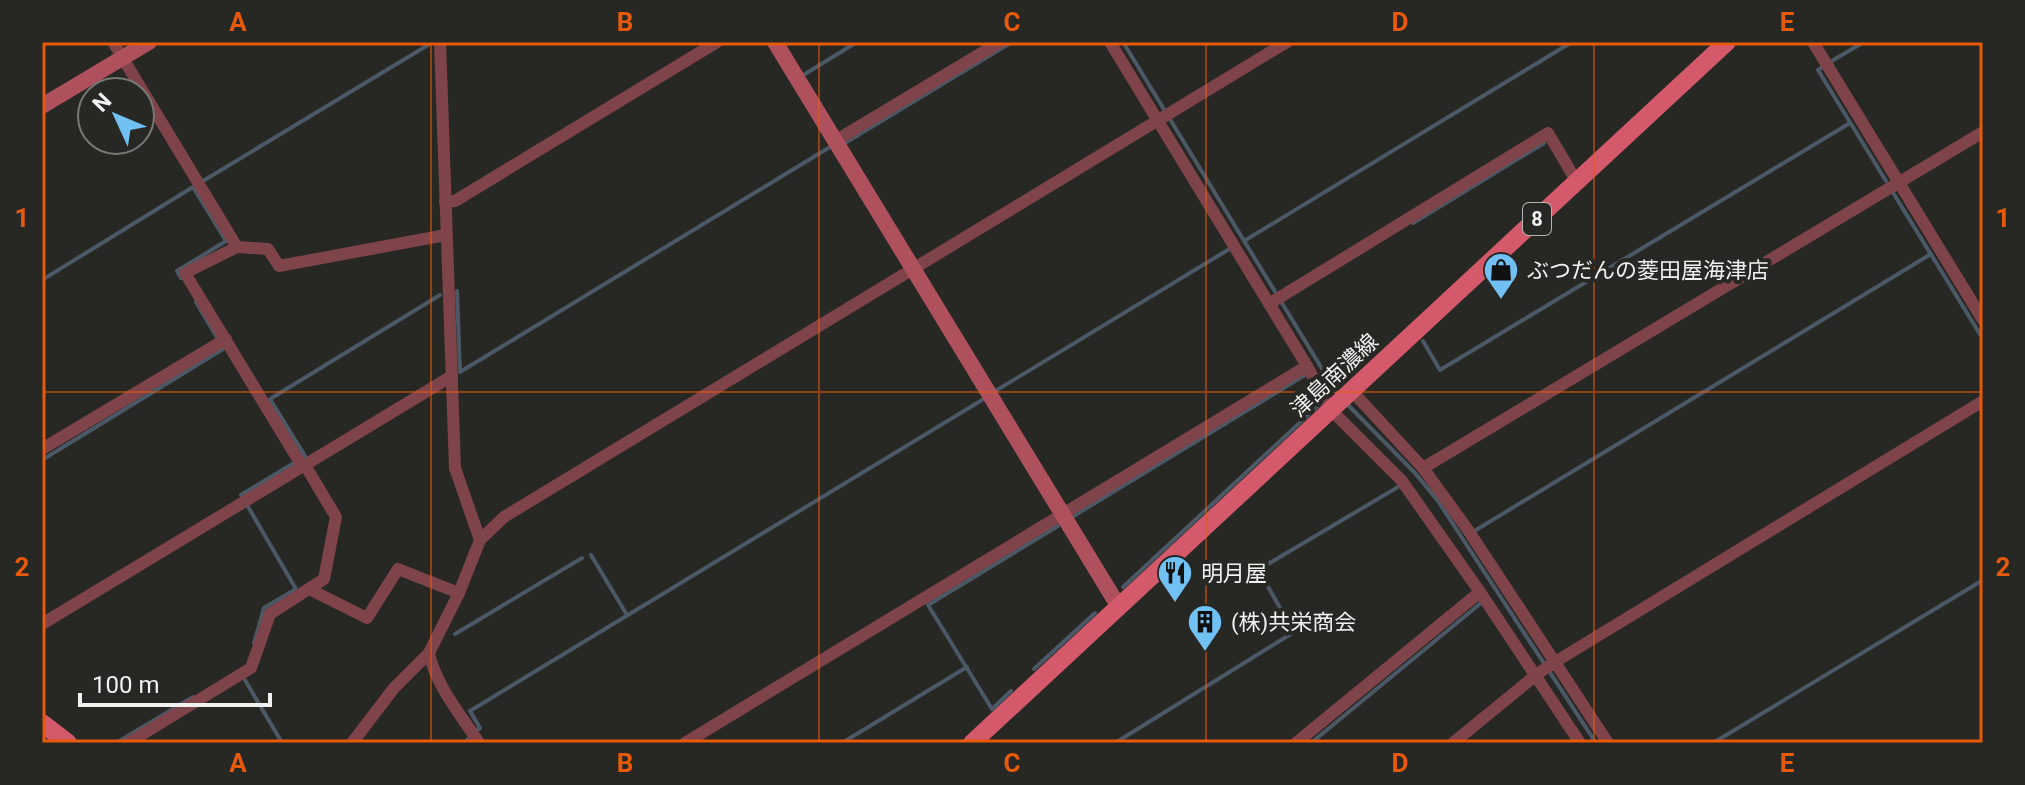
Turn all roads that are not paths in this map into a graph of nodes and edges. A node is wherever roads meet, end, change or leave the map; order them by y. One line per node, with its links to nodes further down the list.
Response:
1 (113, 42): 11 (street)
2 (149, 42): 11 (street)
3 (440, 42): 18 (street)
4 (717, 42): 18 (street)
5 (775, 42): 15 (street)
6 (1000, 42): 15 (street)
7 (1110, 42): 13 (street)
8 (1287, 42): 13 (street)
9 (1727, 42): 16 (main road, 津島南濃線 / 8)
10 (1813, 42): 17 (street)
11 (122, 58): 12 (street); 20 (street)
12 (42, 106)
13 (1163, 117): 21 (street); 22 (street)
14 (1983, 132): 17 (street)
15 (835, 141): 21 (street)
16 (1577, 182): 22 (street); 27 (main road, 津島南濃線 / 8)
17 (1898, 182): 23 (street); 31 (street)
18 (445, 202): 19 (street)
19 (446, 235): 20 (street); 26 (street)
20 (237, 247): 24 (street)
21 (913, 269): 32 (street); 33 (street)
22 (1271, 303): 25 (street)
23 (1983, 320)
24 (226, 339): 29 (street); 30 (street)
25 (1307, 366): 27 (street); 32 (street)
26 (452, 376): 30 (street); 33 (street)
27 (1341, 401): 31 (street); 35 (street); 37 (main road, 津島南濃線 / 8)
28 (1983, 401): 40 (street)
29 (42, 449)
30 (304, 466): 34 (street); 38 (street)
31 (1423, 468): 40 (street)
32 (1061, 514): 37 (street); 47 (street)
33 (480, 540): 36 (street)
34 (309, 589): 36 (street); 44 (street)
35 (1480, 592): 41 (street); 49 (street)
36 (459, 593): 39 (street)
37 (1119, 607): 48 (main road, 津島南濃線 / 8)
38 (42, 624)
39 (429, 653): 45 (street); 46 (street)
40 (1554, 663): 41 (street); 52 (street)
41 (1537, 674): 50 (street); 51 (street)
42 (42, 723): 43 (main road)
43 (68, 743)
44 (128, 743)
45 (352, 743)
46 (479, 743)
47 (685, 743)
48 (972, 743)
49 (1296, 743)
50 (1453, 743)
51 (1580, 743)
52 (1608, 743)

